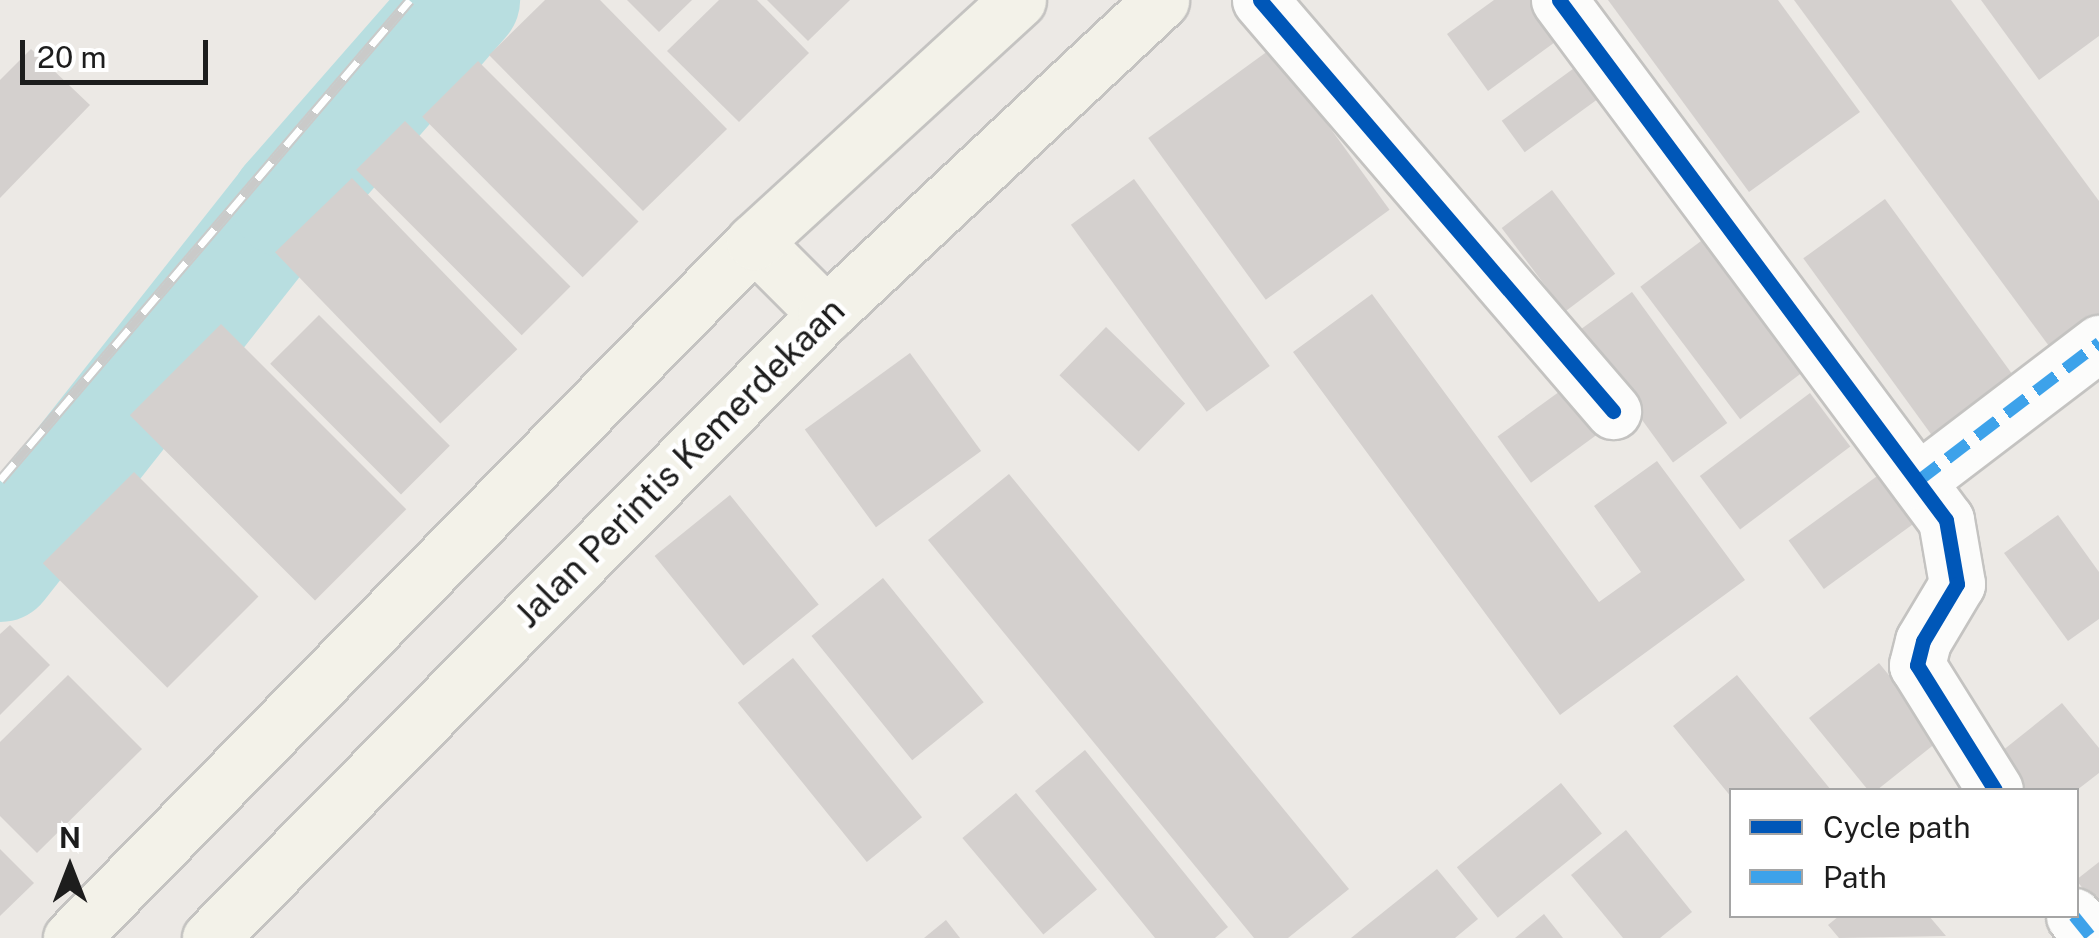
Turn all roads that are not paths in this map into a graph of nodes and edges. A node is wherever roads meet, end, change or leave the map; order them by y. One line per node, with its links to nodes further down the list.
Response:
1 (1018, 0): 5 (main road)
2 (1161, 0): 6 (main road, Jalan Perintis Kemerdekaan)
3 (1260, 0): 8 (street)
4 (1560, 0): 9 (street)
5 (754, 242): 6 (main road); 12 (main road)
6 (826, 314): 13 (main road, Jalan Perintis Kemerdekaan)
7 (2099, 343): 9 (street)
8 (1612, 411)
9 (1935, 469): 10 (street)
10 (1993, 788)
11 (2076, 918): 14 (street)
12 (72, 938)
13 (210, 938)
14 (2092, 938)

